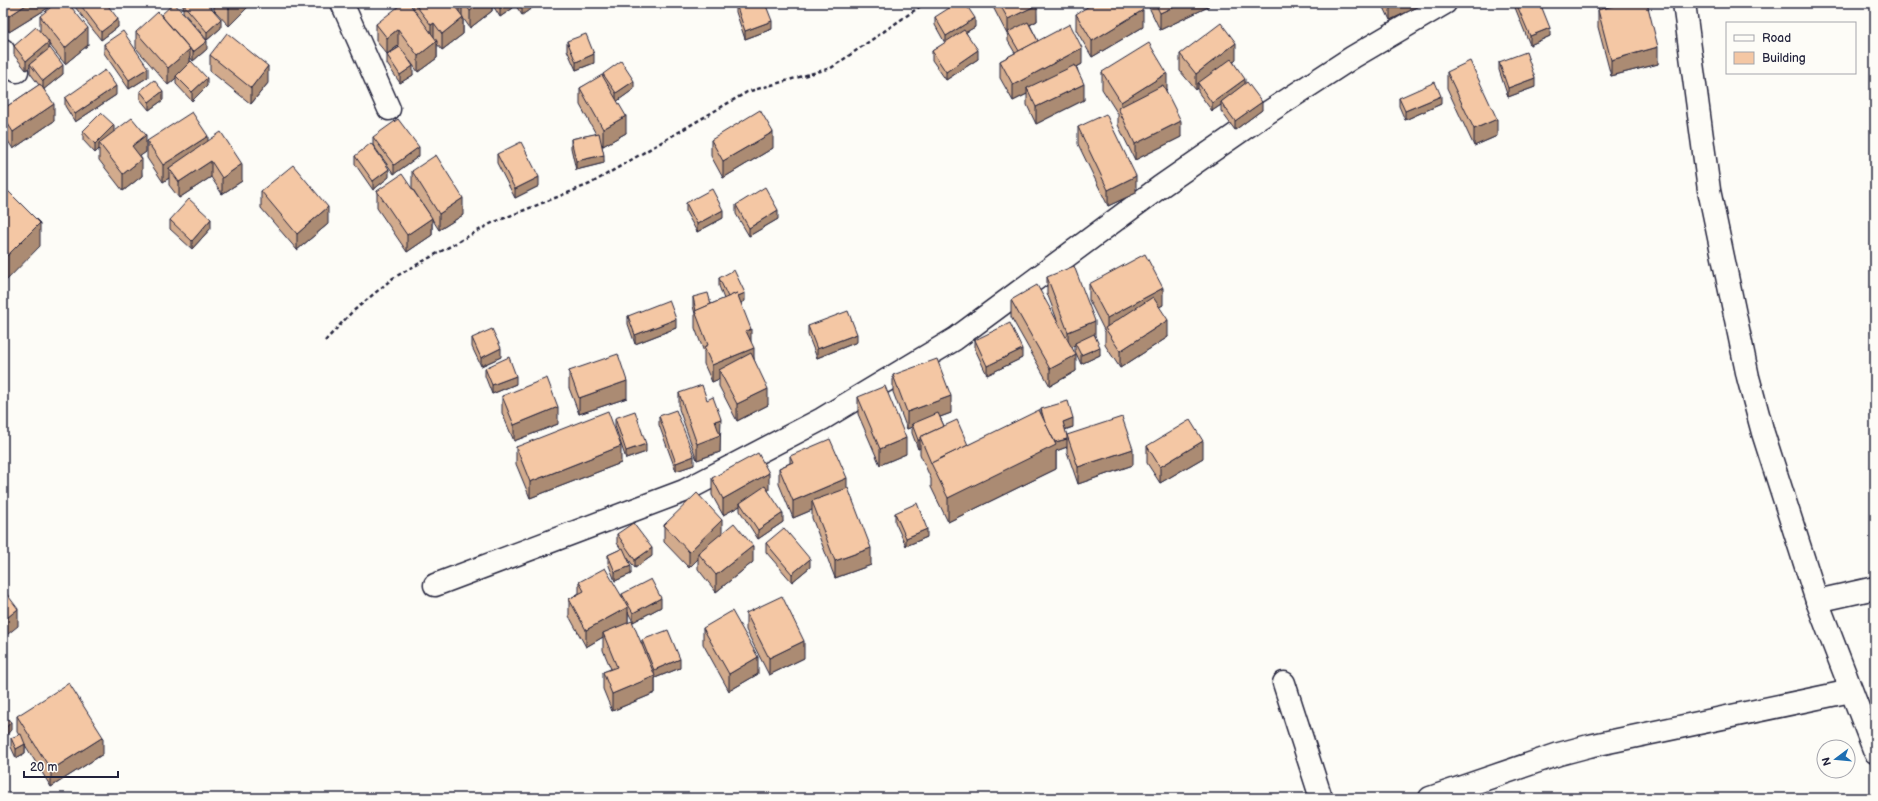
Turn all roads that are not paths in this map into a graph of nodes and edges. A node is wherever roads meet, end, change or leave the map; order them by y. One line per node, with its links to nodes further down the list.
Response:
1 (342, 3): 6 (street)
2 (1445, 3): 7 (street)
3 (1684, 3): 9 (street)
4 (3, 50): 5 (street)
5 (17, 71)
6 (388, 109)
7 (435, 584)
8 (1875, 588): 9 (street)
9 (1817, 601): 11 (street)
10 (1284, 683): 13 (street)
11 (1851, 691): 12 (street); 14 (street)
12 (1875, 752)
13 (1321, 798)
14 (1430, 798)

